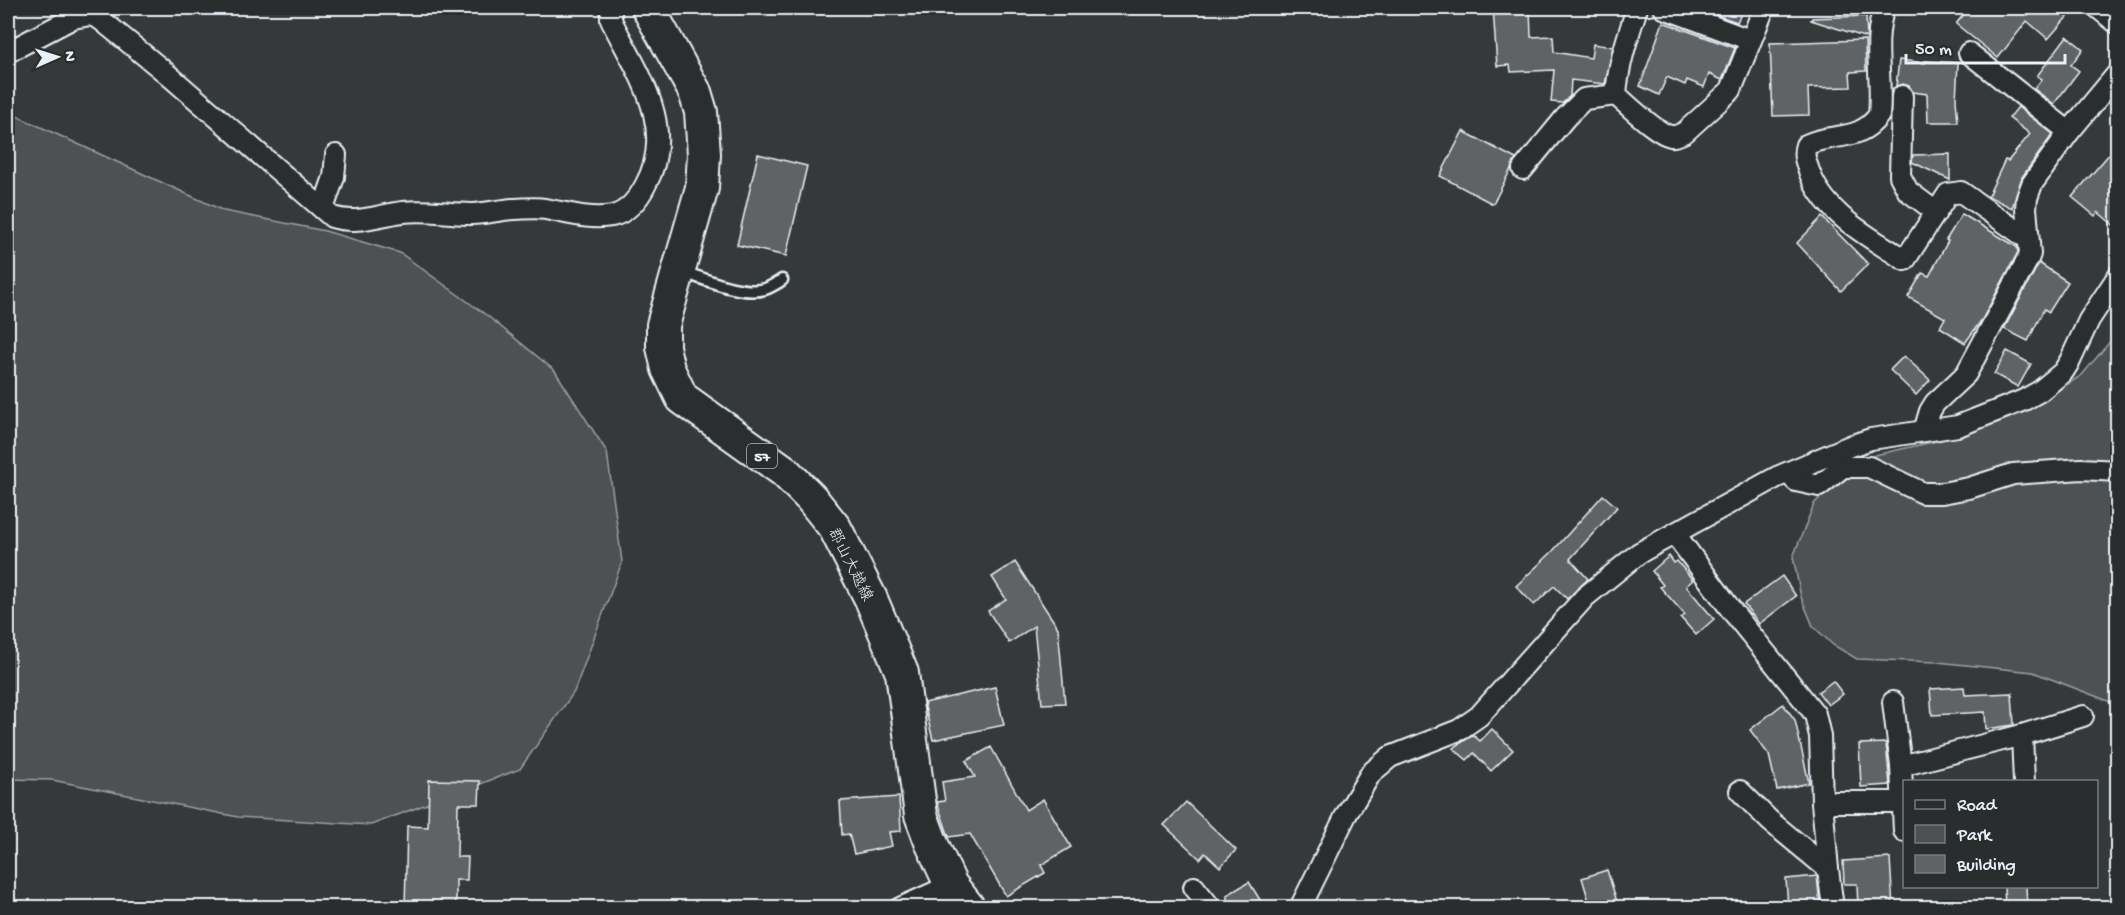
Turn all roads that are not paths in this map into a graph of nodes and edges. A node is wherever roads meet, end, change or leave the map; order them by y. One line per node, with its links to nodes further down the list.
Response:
1 (610, 8): 18 (street)
2 (648, 8): 21 (main road, 郡山大越線 / 57)
3 (1637, 8): 13 (street)
4 (1664, 8): 9 (street)
5 (1764, 8): 9 (street)
6 (1884, 8): 19 (street)
7 (2098, 8): 8 (street)
8 (2118, 24)
9 (1750, 40): 13 (street)
10 (8, 52): 18 (street)
11 (1969, 53): 15 (street)
12 (2118, 73): 15 (street)
13 (1616, 95): 17 (street)
14 (1902, 96): 19 (street)
15 (2068, 132): 20 (street)
16 (336, 156): 18 (street)
17 (1523, 169)
18 (323, 209)
19 (1936, 212): 20 (street)
20 (2028, 239): 24 (street)
21 (678, 271): 23 (lane); 39 (main road, 郡山大越線 / 57)
22 (2118, 276): 24 (street)
23 (782, 280)
24 (1924, 430): 26 (street)
25 (2118, 471): 26 (street)
26 (1788, 473): 27 (street)
27 (1675, 534): 34 (street); 40 (street)
28 (1893, 702): 31 (street)
29 (2083, 716): 30 (street)
30 (2022, 735): 31 (street); 32 (street)
31 (1901, 766): 35 (street)
32 (2024, 780)
33 (1740, 792): 37 (street)
34 (1822, 802): 35 (street); 37 (street)
35 (1902, 802): 36 (street)
36 (1903, 812)
37 (1828, 869): 43 (street)
38 (1194, 887): 42 (street)
39 (960, 896): 41 (street)
40 (1302, 907)
41 (900, 908)
42 (1210, 908)
43 (1833, 908)

